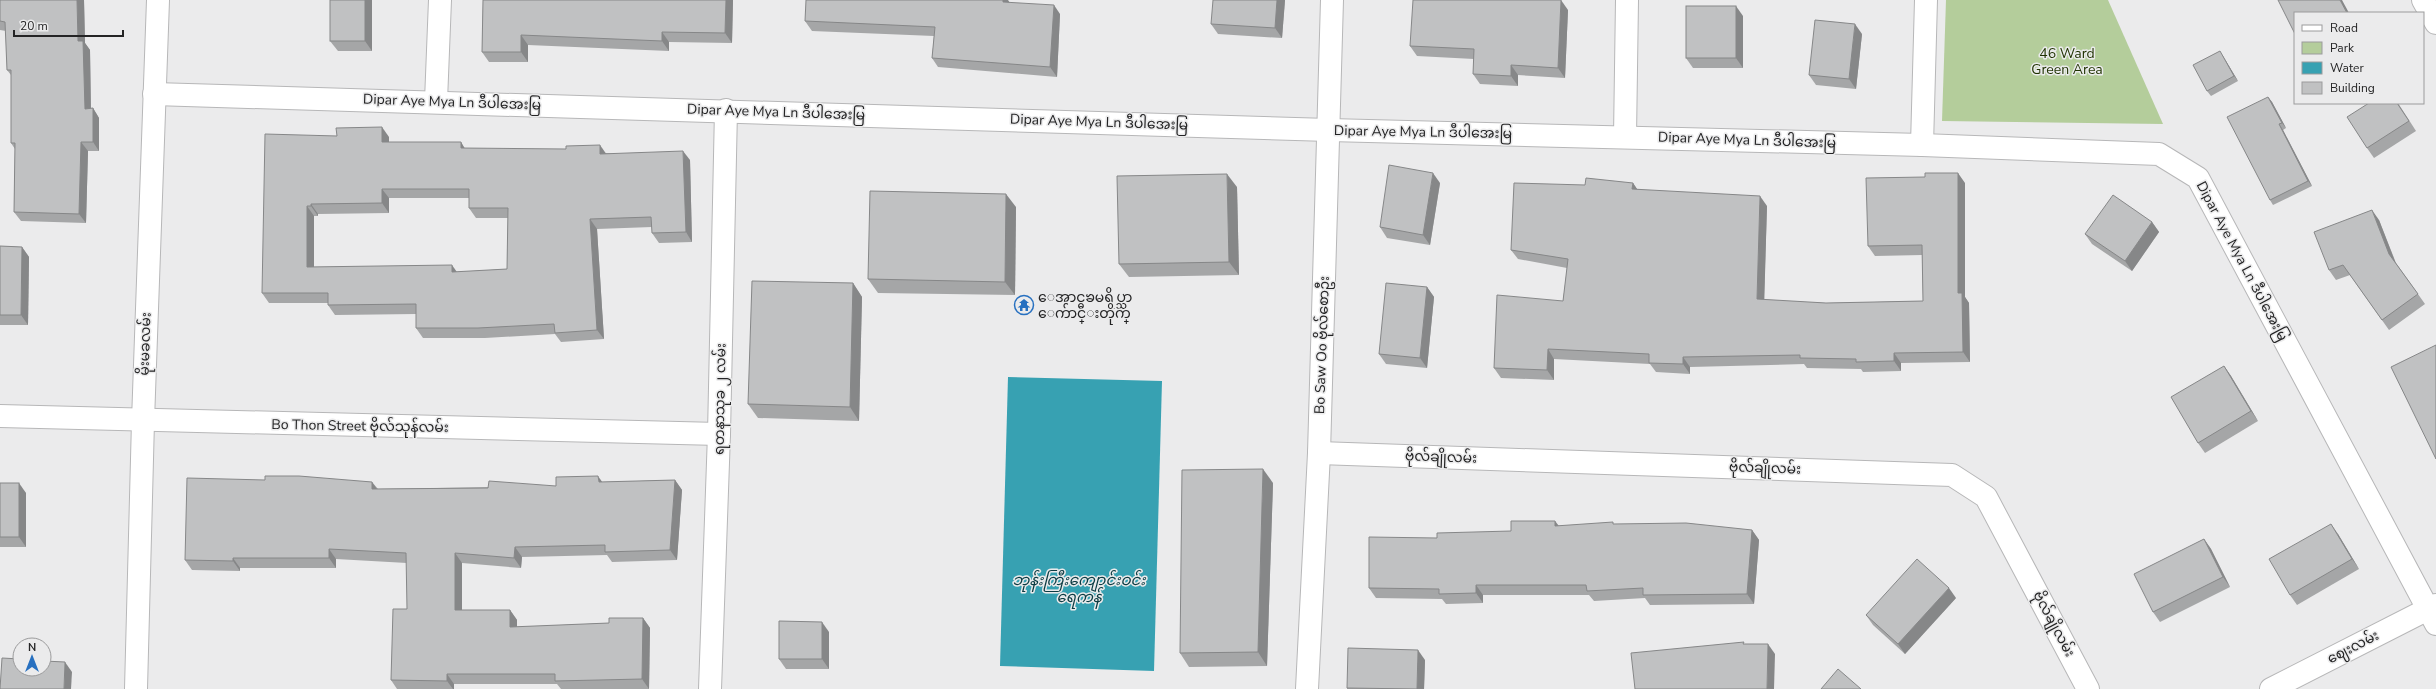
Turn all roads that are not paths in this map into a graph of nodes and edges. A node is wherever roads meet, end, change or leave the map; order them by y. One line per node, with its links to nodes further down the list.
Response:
1 (158, 0): 8 (street, မိုးမခလမ်း)
2 (440, 0): 9 (street)
3 (1332, 0): 11 (street, Bo Saw Oo ဗိုလ်စောဦး)
4 (1627, 0): 12 (street)
5 (1926, 0): 13 (street)
6 (2424, 0): 7 (street)
7 (2436, 24)
8 (154, 94): 9 (street, Dipar Aye Mya Ln ဒီပါအေးမြ); 15 (street, မိုးမခလမ်း)
9 (436, 101): 10 (street, Dipar Aye Mya Ln ဒီပါအေးမြ)
10 (726, 110): 11 (street, Dipar Aye Mya Ln ဒီပါအေးမြ); 16 (street, ရတနာသုခ ၂ လမ်း)
11 (1329, 130): 12 (street, Dipar Aye Mya Ln ဒီပါအေးမြ); 17 (street, Bo Saw Oo ဗိုလ်စောဦး)
12 (1625, 137): 13 (street, Dipar Aye Mya Ln ဒီပါအေးမြ)
13 (1922, 145): 18 (street, Dipar Aye Mya Ln ဒီပါအေးမြ)
14 (0, 416): 15 (street, Bo Thon Street ဗိုလ်သုန်လမ်း)
15 (143, 421): 16 (street, Bo Thon Street ဗိုလ်သုန်လမ်း); 19 (street, မိုးမခလမ်း)
16 (719, 434): 20 (street, ရတနာသုခ ၂ လမ်း)
17 (1319, 453): 21 (street, Bo Saw Oo ဗိုလ်စောဦး); 22 (street, ဗိုလ်ချိုလမ်း)
18 (2433, 612): 23 (street, ဈေးလမ်း)
19 (136, 689)
20 (710, 689)
21 (1307, 689)
22 (2088, 689)
23 (2271, 689)

